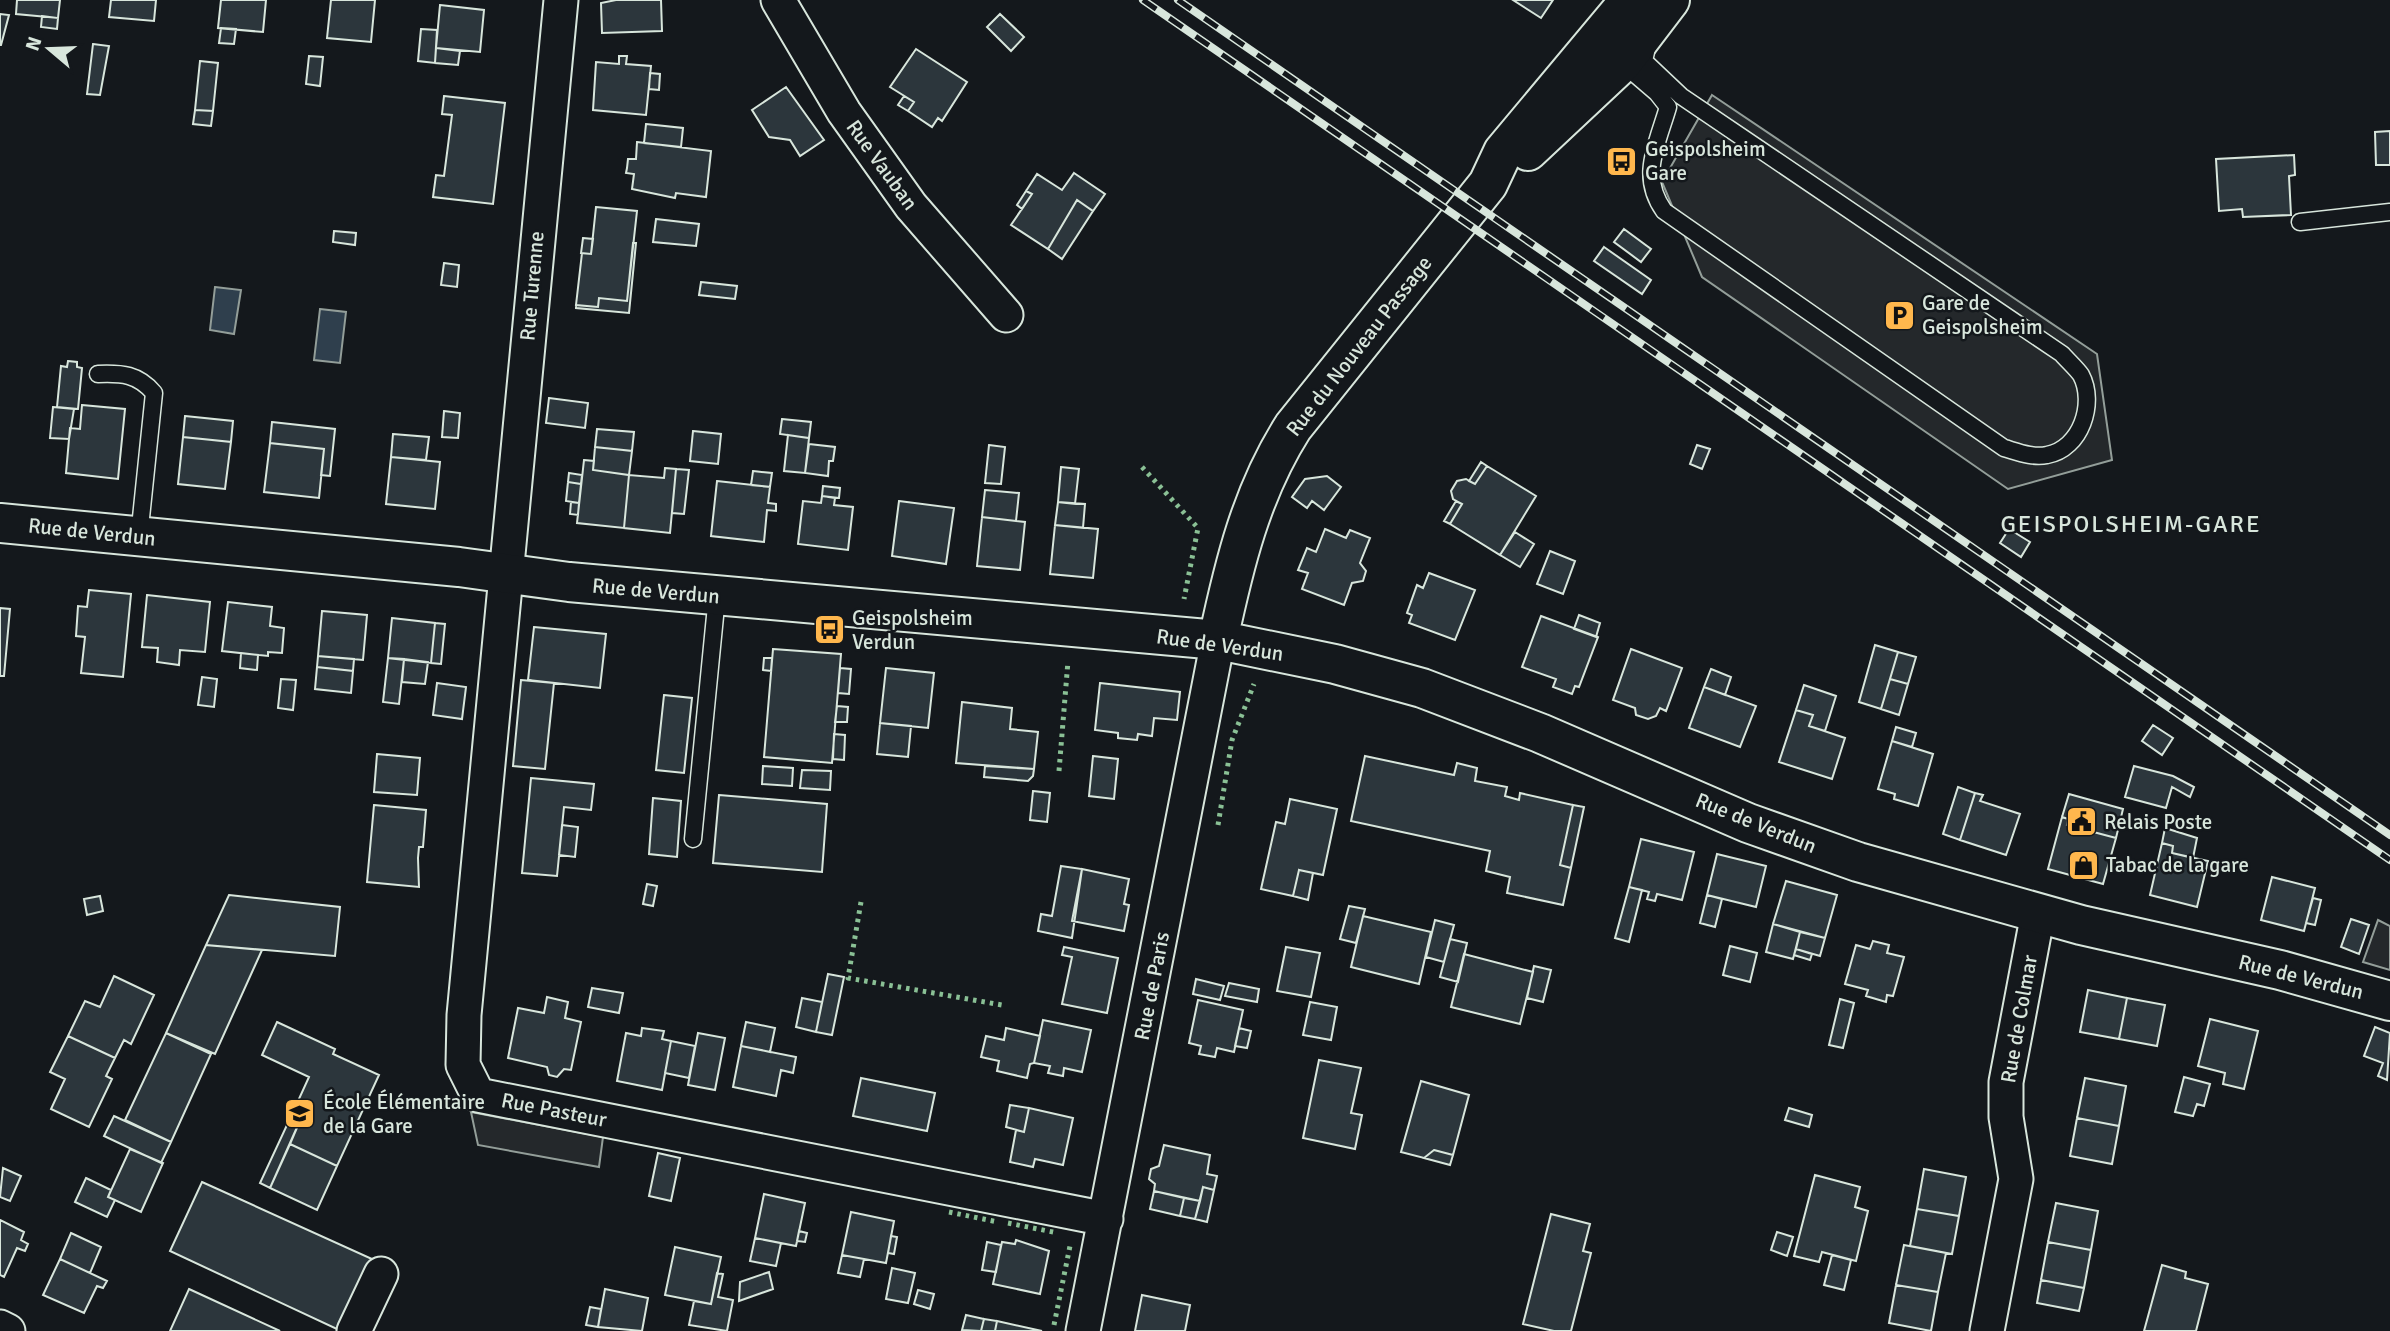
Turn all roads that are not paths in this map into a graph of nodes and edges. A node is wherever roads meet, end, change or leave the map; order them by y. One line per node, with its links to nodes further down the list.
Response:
1 (561, 0): 14 (street, Rue Turenne)
2 (778, 0): 10 (street, Rue Vauban)
3 (1651, 7): 4 (main road, Rue du Nouveau Passage); 5 (lane); 7 (main road, Rue du Nouveau Passage)
4 (1634, 75): 6 (lane); 7 (main road, Rue du Nouveau Passage)
5 (1681, 96): 6 (lane); 6 (lane)
6 (1668, 107)
7 (1488, 184): 16 (main road, Rue du Nouveau Passage)
8 (2390, 212): 9 (lane)
9 (2300, 222)
10 (1006, 315)
11 (98, 374): 13 (lane)
12 (0, 523): 13 (main road, Rue de Verdun)
13 (139, 537): 14 (main road, Rue de Verdun)
14 (506, 573): 15 (main road, Rue de Verdun); 20 (street, Rue Pasteur)
15 (718, 596): 16 (main road, Rue de Verdun); 17 (lane)
16 (1218, 640): 18 (main road, Rue de Verdun); 20 (street, Rue de Paris)
17 (693, 839)
18 (2038, 913): 19 (main road, Rue de Verdun); 26 (street, Rue de Colmar)
19 (2390, 1001)
20 (1106, 1219): 25 (street, Rue de Paris)
21 (381, 1274): 24 (street)
22 (0, 1327): 23 (street)
23 (8, 1331)
24 (354, 1331)
25 (1083, 1331)
26 (1987, 1331)

